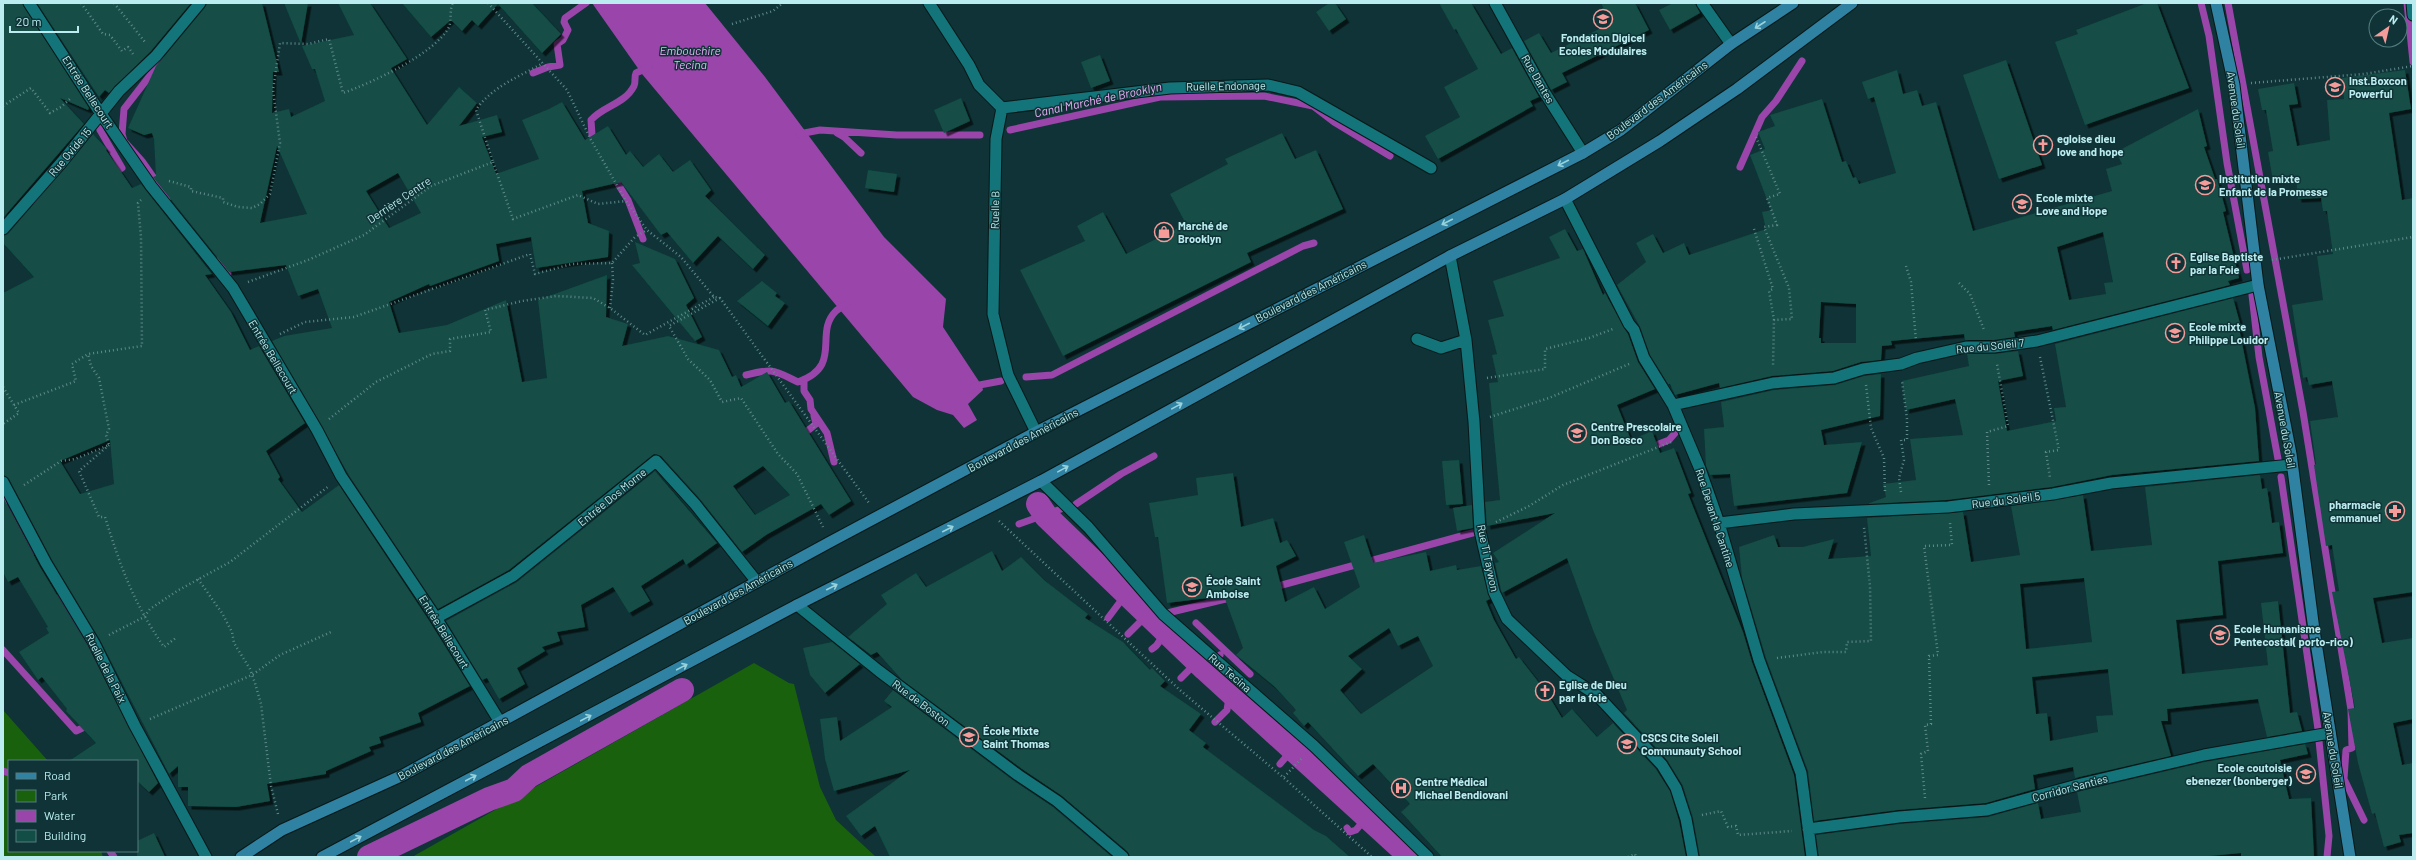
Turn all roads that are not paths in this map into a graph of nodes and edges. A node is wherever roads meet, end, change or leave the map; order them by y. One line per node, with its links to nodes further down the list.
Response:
1 (29, 3): 13 (street, Entrée Bellecourt)
2 (200, 3): 13 (street, Rue Ovide 15)
3 (929, 3): 12 (street)
4 (1495, 3): 14 (street, Rue Dantes)
5 (1702, 3): 11 (street)
6 (1793, 3): 11 (main road, Boulevard des Américains, one-way to 11)
7 (1852, 3): 16 (main road)
8 (2216, 3): 19 (main road, Avenue du Soleil)
9 (2412, 3): 10 (street)
10 (2413, 15)
11 (1731, 44): 14 (main road, Boulevard des Américains)
12 (1002, 108): 15 (street, Ruelle Endonage); 23 (street, Ruelle B)
13 (101, 114): 17 (street, Rue Ovide 15); 30 (street, Entrée Bellecourt)
14 (1583, 153): 23 (main road, Boulevard des Américains, one-way to 23)
15 (1431, 168)
16 (1565, 199): 18 (main road); 22 (street, Rue Devant la Cantine)
17 (3, 229)
18 (1450, 256): 21 (street, Rue Ti Taywon); 25 (main road, one-way to 18)
19 (2258, 285): 22 (street, Rue du Soleil 7); 24 (main road, Avenue du Soleil)
20 (1417, 339): 21 (street)
21 (1466, 340): 40 (street, Rue Ti Taywon)
22 (1673, 405): 27 (street, Rue Devant la Cantine)
23 (1036, 432): 28 (main road, Boulevard des Américains)
24 (2292, 465): 27 (street, Rue du Soleil 5); 32 (main road, Avenue du Soleil)
25 (1041, 481): 29 (main road, one-way to 25); 39 (street, Rue Tecina)
26 (3, 482): 35 (street, Ruelle de la Paix)
27 (1719, 523): 33 (street, Rue Devant la Cantine)
28 (757, 582): 30 (street, Entrée Dos Morne); 31 (main road, Boulevard des Américains)
29 (797, 605): 37 (main road, one-way to 29); 38 (street, Rue de Boston)
30 (436, 618): 31 (street, Entrée Bellecourt)
31 (500, 722): 36 (main road, Boulevard des Américains)
32 (2330, 733): 33 (street, Corridor Santies); 34 (main road, Avenue du Soleil)
33 (1808, 830): 41 (street, Rue Devant la Cantine)
34 (2351, 856)
35 (206, 857)
36 (241, 857)
37 (322, 857)
38 (1123, 857)
39 (1428, 857)
40 (1693, 857)
41 (1812, 857)

